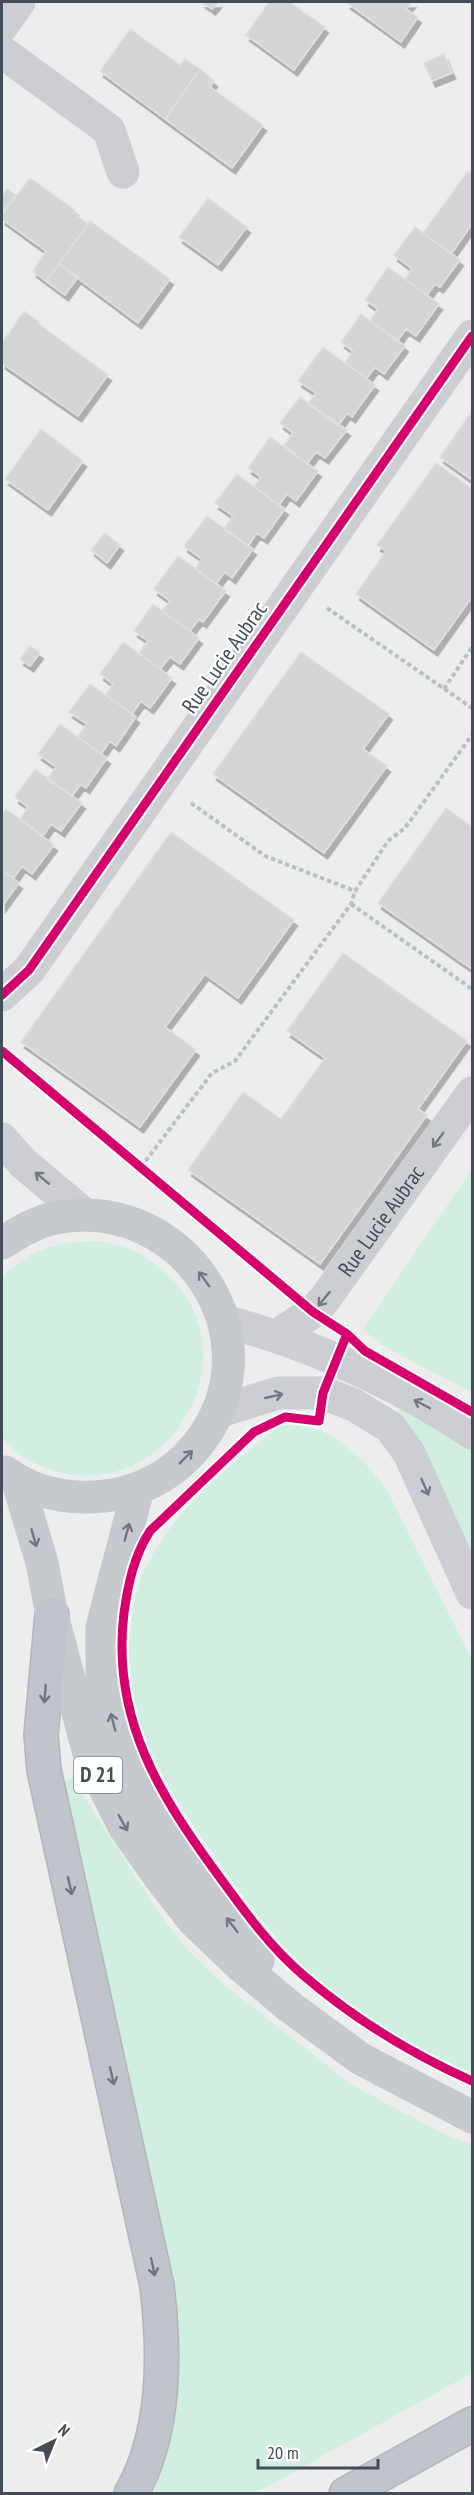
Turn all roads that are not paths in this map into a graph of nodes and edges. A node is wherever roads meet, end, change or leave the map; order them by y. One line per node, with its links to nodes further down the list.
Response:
1 (19, 2): 2 (street)
2 (2, 26)
3 (2, 52): 4 (street)
4 (123, 172)
5 (472, 336): 6 (street, Rue Lucie Aubrac)
6 (2, 995)
7 (472, 1093): 12 (street, Rue Lucie Aubrac, one-way to 12)
8 (2, 1139): 9 (street, one-way to 8)
9 (85, 1215): 10 (main road); 11 (main road, one-way to 9)
10 (2, 1243)
11 (224, 1321): 12 (main road); 13 (main road)
12 (276, 1336): 14 (main road, one-way to 12)
13 (218, 1412): 16 (main road, one-way to 13); 17 (main road, one-way to 17)
14 (472, 1433)
15 (10, 1475): 16 (main road); 18 (main road, D 21, one-way to 18)
16 (138, 1489): 19 (main road, D 21, one-way to 16)
17 (472, 1593)
18 (52, 1615): 19 (main road, D 21, one-way to 19); 22 (highway, one-way to 22)
19 (290, 2007): 20 (main road, D 21)
20 (472, 2117)
21 (472, 2424): 23 (highway)
22 (131, 2493)
23 (346, 2493)

